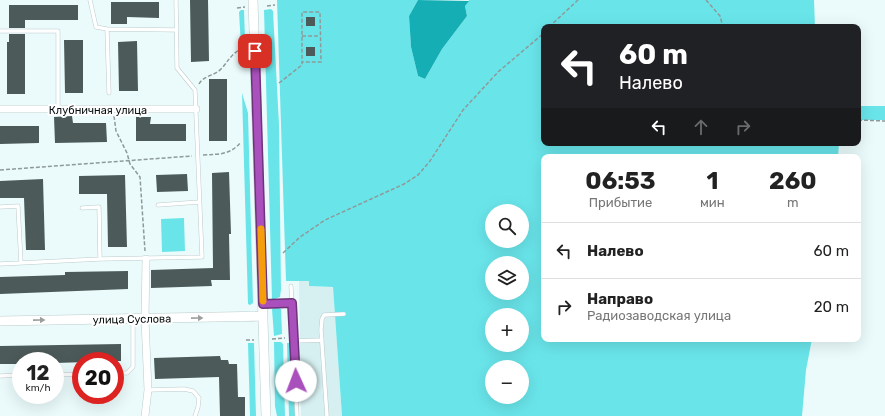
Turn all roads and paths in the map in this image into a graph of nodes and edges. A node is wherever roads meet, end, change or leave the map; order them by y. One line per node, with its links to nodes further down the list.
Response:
1 (90, 0): 12 (lane)
2 (176, 0): 13 (lane)
3 (253, 0): 44 (street)
4 (578, 0): 10 (path)
5 (706, 0): 11 (path)
6 (267, 6): 7 (path)
7 (275, 6)
8 (247, 7): 9 (path)
9 (237, 8)
10 (553, 24)
11 (722, 24)
12 (107, 29): 13 (lane); 22 (lane)
13 (177, 30): 21 (lane)
14 (0, 31): 25 (lane)
15 (302, 36): 16 (path); 16 (path); 19 (path)
16 (320, 36): 19 (path)
17 (541, 36): 37 (path)
18 (239, 50): 21 (path)
19 (302, 62): 20 (path)
20 (278, 83)
21 (195, 90): 24 (lane)
22 (108, 93)
23 (0, 109): 25 (street, Клубничная улица)
24 (196, 109): 26 (street, Клубничная улица); 30 (lane)
25 (58, 110): 26 (street, Клубничная улица)
26 (114, 110): 31 (path)
27 (861, 120): 28 (path)
28 (885, 120)
29 (241, 142): 30 (path)
30 (197, 155): 31 (path); 33 (lane)
31 (130, 160): 32 (path); 39 (path)
32 (0, 170)
33 (199, 202): 34 (lane); 39 (lane)
34 (158, 204)
35 (0, 207): 40 (lane)
36 (82, 208): 38 (lane)
37 (283, 253)
38 (100, 259): 39 (lane); 40 (lane)
39 (146, 259): 48 (street)
40 (21, 263): 41 (lane)
41 (0, 264)
42 (292, 286): 43 (lane)
43 (292, 303): 44 (lane); 51 (lane)
44 (263, 304): 46 (street)
45 (344, 314): 50 (lane)
46 (263, 316): 48 (street, улица Суслова, one-way to 46); 58 (street)
47 (133, 319): 48 (street, улица Суслова); 49 (street, улица Суслова, one-way to 47); 52 (lane)
48 (145, 319): 55 (street)
49 (0, 321)
50 (322, 340): 51 (lane); 60 (lane)
51 (294, 341): 59 (lane)
52 (124, 373)
53 (0, 376): 54 (lane)
54 (12, 376)
55 (148, 390): 56 (street); 57 (lane)
56 (145, 416)
57 (195, 416)
58 (266, 416)
59 (297, 416)
60 (327, 416)

